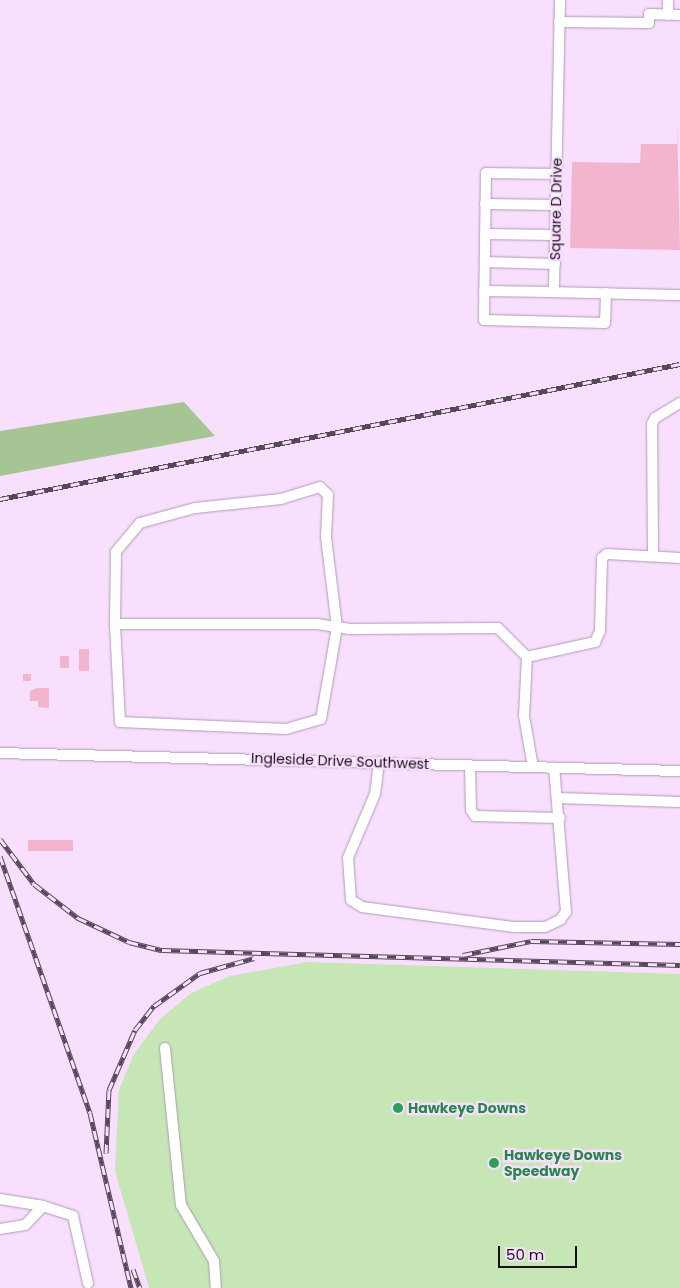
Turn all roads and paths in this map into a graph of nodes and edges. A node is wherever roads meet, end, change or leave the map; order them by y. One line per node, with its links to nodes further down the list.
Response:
1 (560, 0): 5 (street, Square D Drive)
2 (668, 0): 3 (street)
3 (668, 15): 4 (street); 5 (street)
4 (680, 15)
5 (559, 22): 6 (street, Square D Drive)
6 (556, 174): 7 (street); 8 (street, Square D Drive)
7 (485, 204): 8 (street); 9 (street)
8 (556, 205): 10 (street, Square D Drive)
9 (485, 234): 10 (street); 11 (street)
10 (555, 235): 12 (street, Square D Drive)
11 (484, 262): 12 (street); 13 (street)
12 (555, 264): 14 (street, Square D Drive)
13 (484, 291): 14 (street); 15 (street)
14 (554, 292): 15 (street)
15 (606, 293): 16 (street)
16 (680, 295)
17 (680, 403): 18 (street)
18 (653, 555): 19 (street); 22 (street)
19 (680, 558)
20 (115, 624): 21 (street); 21 (street); 21 (street)
21 (337, 627): 22 (street)
22 (527, 658): 26 (street)
23 (0, 753): 24 (street, Ingleside Drive Southwest)
24 (380, 762): 25 (street, Ingleside Drive Southwest); 31 (street)
25 (470, 765): 26 (street, Ingleside Drive Southwest); 31 (street)
26 (533, 767): 27 (street, Ingleside Drive Southwest)
27 (554, 767): 28 (street, Ingleside Drive Southwest); 29 (street)
28 (680, 771)
29 (557, 798): 30 (street); 31 (street)
30 (680, 802)
31 (560, 818)
32 (165, 1048): 37 (street)
33 (0, 1199): 34 (street)
34 (43, 1206): 35 (street); 36 (street)
35 (0, 1229)
36 (88, 1284)
37 (216, 1288)

